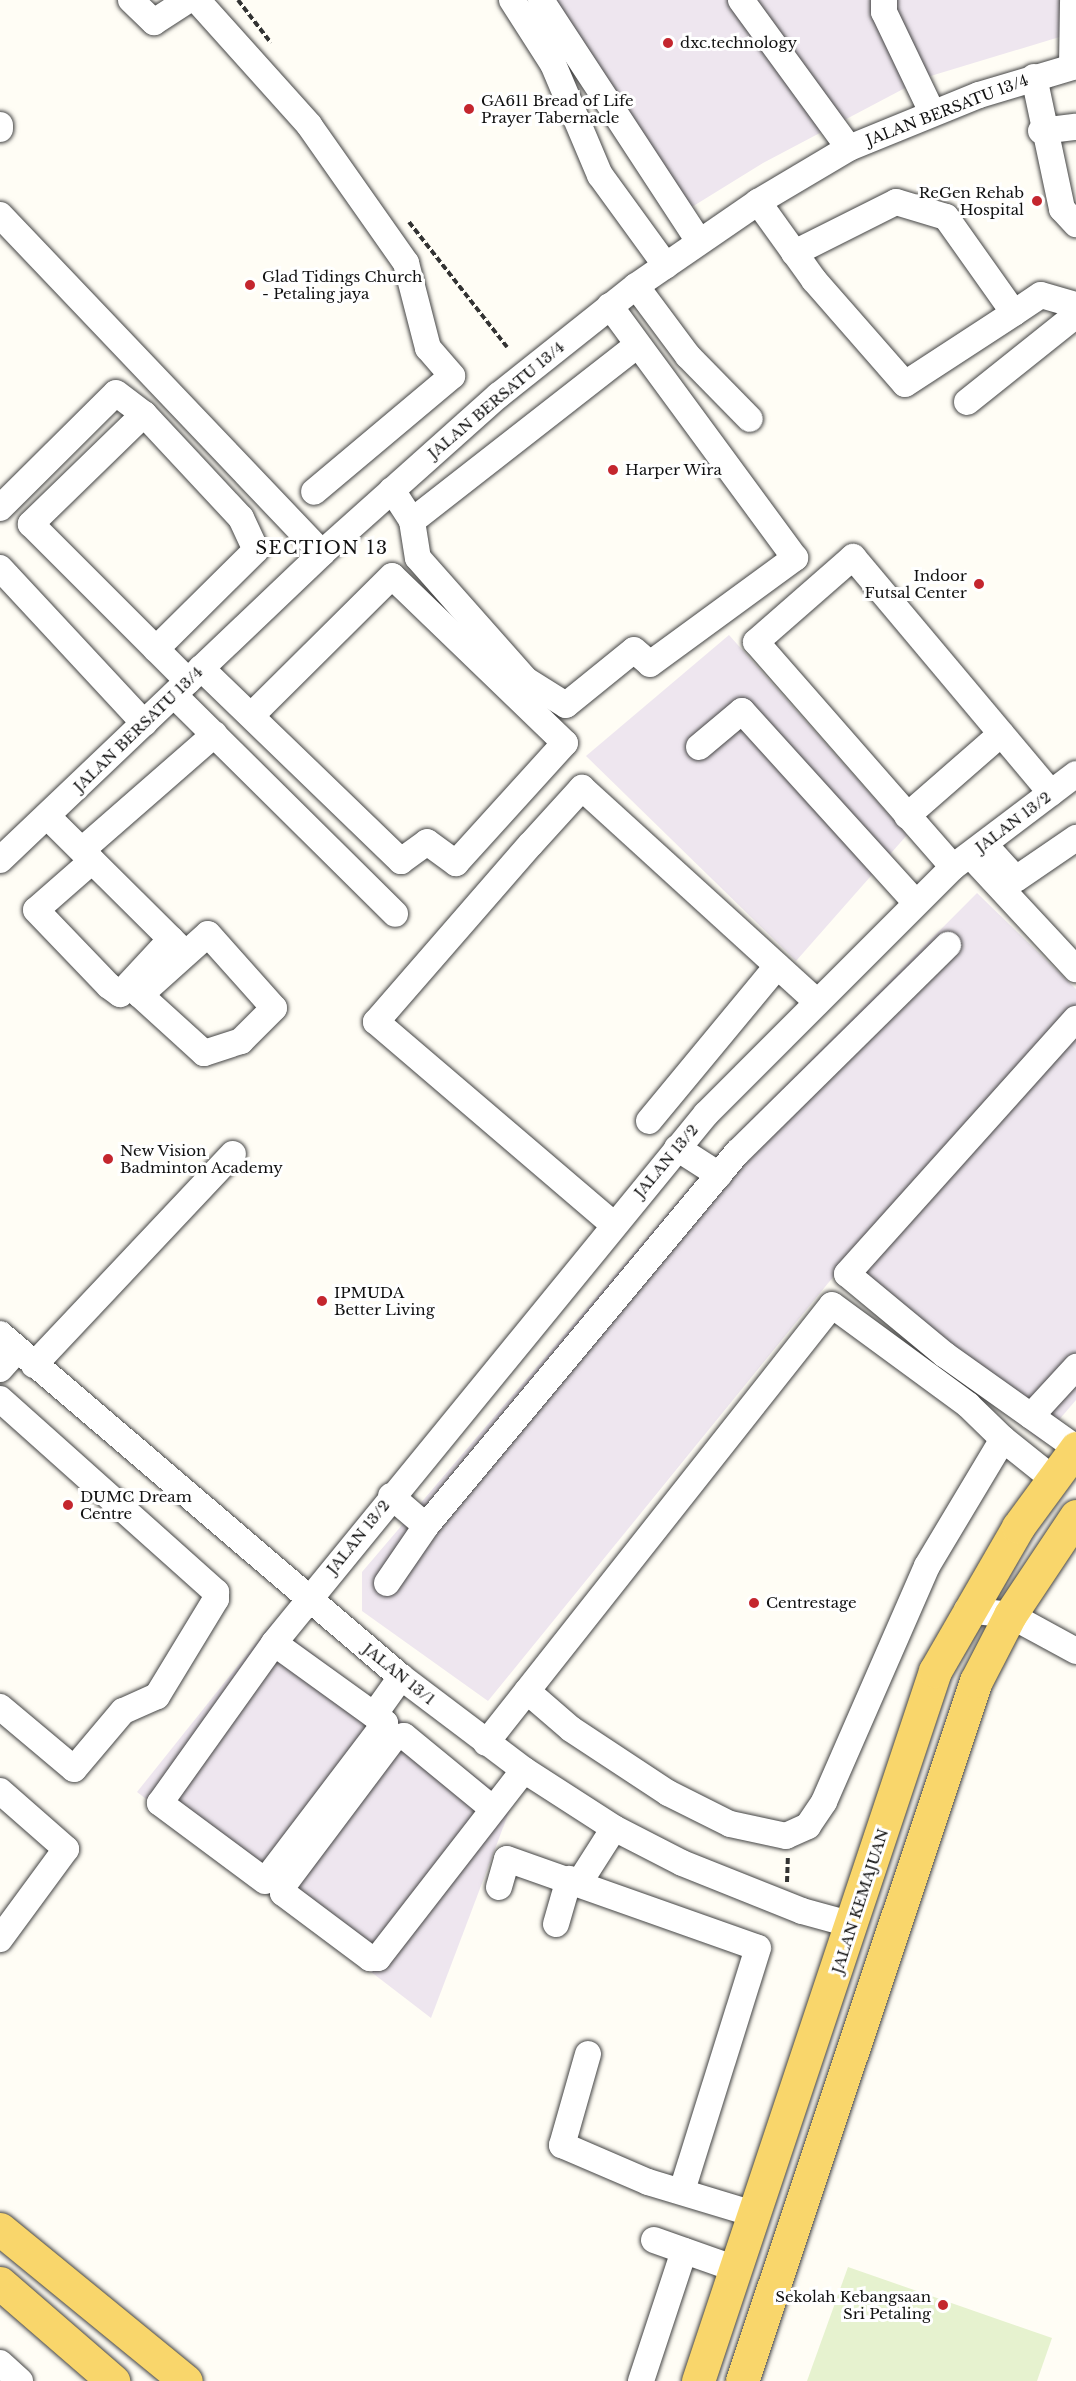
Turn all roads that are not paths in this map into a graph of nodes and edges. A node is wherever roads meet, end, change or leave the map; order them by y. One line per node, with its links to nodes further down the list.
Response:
1 (131, 0): 2 (street)
2 (188, 0)
3 (197, 0): 31 (street)
4 (512, 0): 20 (street)
5 (541, 0): 18 (street)
6 (741, 0): 14 (street)
7 (884, 0): 11 (street)
8 (1073, 0): 9 (street)
9 (1074, 67): 10 (street, JALAN BERSATU 13/4)
10 (1034, 77): 11 (street, JALAN BERSATU 13/4); 13 (street)
11 (932, 112): 14 (street, JALAN BERSATU 13/4)
12 (1076, 127): 13 (street)
13 (1041, 130): 17 (street)
14 (849, 148): 15 (street, JALAN BERSATU 13/4)
15 (758, 202): 18 (street, JALAN BERSATU 13/4); 19 (street)
16 (0, 214): 34 (street)
17 (1076, 224)
18 (699, 241): 20 (street, JALAN BERSATU 13/4)
19 (794, 253): 24 (street); 24 (street)
20 (666, 266): 21 (street, JALAN BERSATU 13/4)
21 (636, 286): 23 (street, JALAN BERSATU 13/4); 29 (street)
22 (1076, 305): 24 (street)
23 (610, 306): 26 (street); 30 (street, JALAN BERSATU 13/4)
24 (1014, 313)
25 (1076, 315): 27 (street)
26 (636, 346): 33 (street); 33 (street)
27 (967, 402)
28 (144, 414): 32 (street); 36 (street); 36 (street)
29 (750, 419)
30 (392, 490): 33 (street); 34 (street, JALAN BERSATU 13/4)
31 (314, 492)
32 (0, 508)
33 (412, 520)
34 (322, 553): 37 (street, JALAN BERSATU 13/4)
35 (0, 568): 39 (street)
36 (156, 649): 37 (street)
37 (188, 681): 38 (street); 39 (street, JALAN BERSATU 13/4); 40 (street)
38 (252, 715): 38 (street)
39 (144, 723): 45 (street, JALAN BERSATU 13/4)
40 (215, 734): 48 (street); 52 (street)
41 (1001, 734): 44 (street); 46 (street); 46 (street)
42 (699, 747): 51 (street)
43 (1076, 774): 44 (street, JALAN 13/2)
44 (1051, 793): 49 (street, JALAN 13/2)
45 (47, 816): 48 (street); 50 (street, JALAN BERSATU 13/4)
46 (908, 816): 49 (street)
47 (1076, 838): 49 (street)
48 (87, 855): 54 (street); 54 (street)
49 (969, 855): 51 (street, JALAN 13/2); 56 (street)
50 (0, 860)
51 (915, 902): 57 (street, JALAN 13/2)
52 (395, 914)
53 (948, 945): 62 (street)
54 (179, 947): 54 (street)
55 (777, 966): 57 (street); 59 (street); 63 (street)
56 (1076, 969)
57 (817, 1002): 60 (street, JALAN 13/2)
58 (1076, 1019): 68 (street)
59 (649, 1121)
60 (677, 1148): 62 (street); 63 (street, JALAN 13/2)
61 (233, 1154): 64 (street)
62 (718, 1175): 74 (street)
63 (614, 1225): 72 (street, JALAN 13/2)
64 (13, 1354): 76 (street, JALAN 13/1)
65 (1076, 1367): 68 (street)
66 (1076, 1380): 68 (street)
67 (0, 1400): 83 (street)
68 (1040, 1422): 70 (street)
69 (1004, 1439): 71 (street); 82 (street); 82 (street)
70 (1076, 1448): 71 (main road, JALAN KEMAJUAN)
71 (1053, 1479): 77 (main road, JALAN KEMAJUAN)
72 (392, 1496): 74 (street); 76 (street, JALAN 13/2)
73 (1076, 1516): 78 (main road)
74 (426, 1526): 75 (street)
75 (387, 1583)
76 (308, 1598): 79 (street, JALAN 13/2); 81 (street, JALAN 13/1)
77 (968, 1611): 78 (street); 93 (main road, JALAN KEMAJUAN)
78 (1010, 1615): 80 (street); 104 (main road)
79 (274, 1643): 84 (street); 84 (street, JALAN 13/2)
80 (1076, 1651)
81 (401, 1677): 84 (street); 85 (street, JALAN 13/1)
82 (527, 1691): 85 (street)
83 (0, 1707)
84 (374, 1715)
85 (486, 1743): 86 (street, JALAN 13/1)
86 (524, 1770): 88 (street); 89 (street, JALAN 13/1)
87 (0, 1791): 94 (street)
88 (493, 1809): 88 (street)
89 (614, 1828): 90 (street); 93 (street, JALAN 13/1)
90 (574, 1881): 91 (street); 92 (street); 96 (street)
91 (499, 1887)
92 (556, 1924)
93 (854, 1925): 97 (main road, JALAN KEMAJUAN)
94 (0, 1939)
95 (588, 2054): 96 (street)
96 (682, 2190): 97 (street)
97 (754, 2214): 101 (main road, JALAN KEMAJUAN)
98 (0, 2229): 108 (main road)
99 (654, 2240): 100 (street)
100 (684, 2251): 101 (street); 109 (street)
101 (736, 2269): 103 (main road, JALAN KEMAJUAN)
102 (0, 2283): 107 (main road)
103 (724, 2300): 104 (main road); 110 (main road, JALAN KEMAJUAN)
104 (764, 2313): 111 (main road)
105 (0, 2363): 106 (street)
106 (20, 2381)
107 (113, 2381)
108 (186, 2381)
109 (641, 2381)
110 (698, 2381)
111 (742, 2381)

